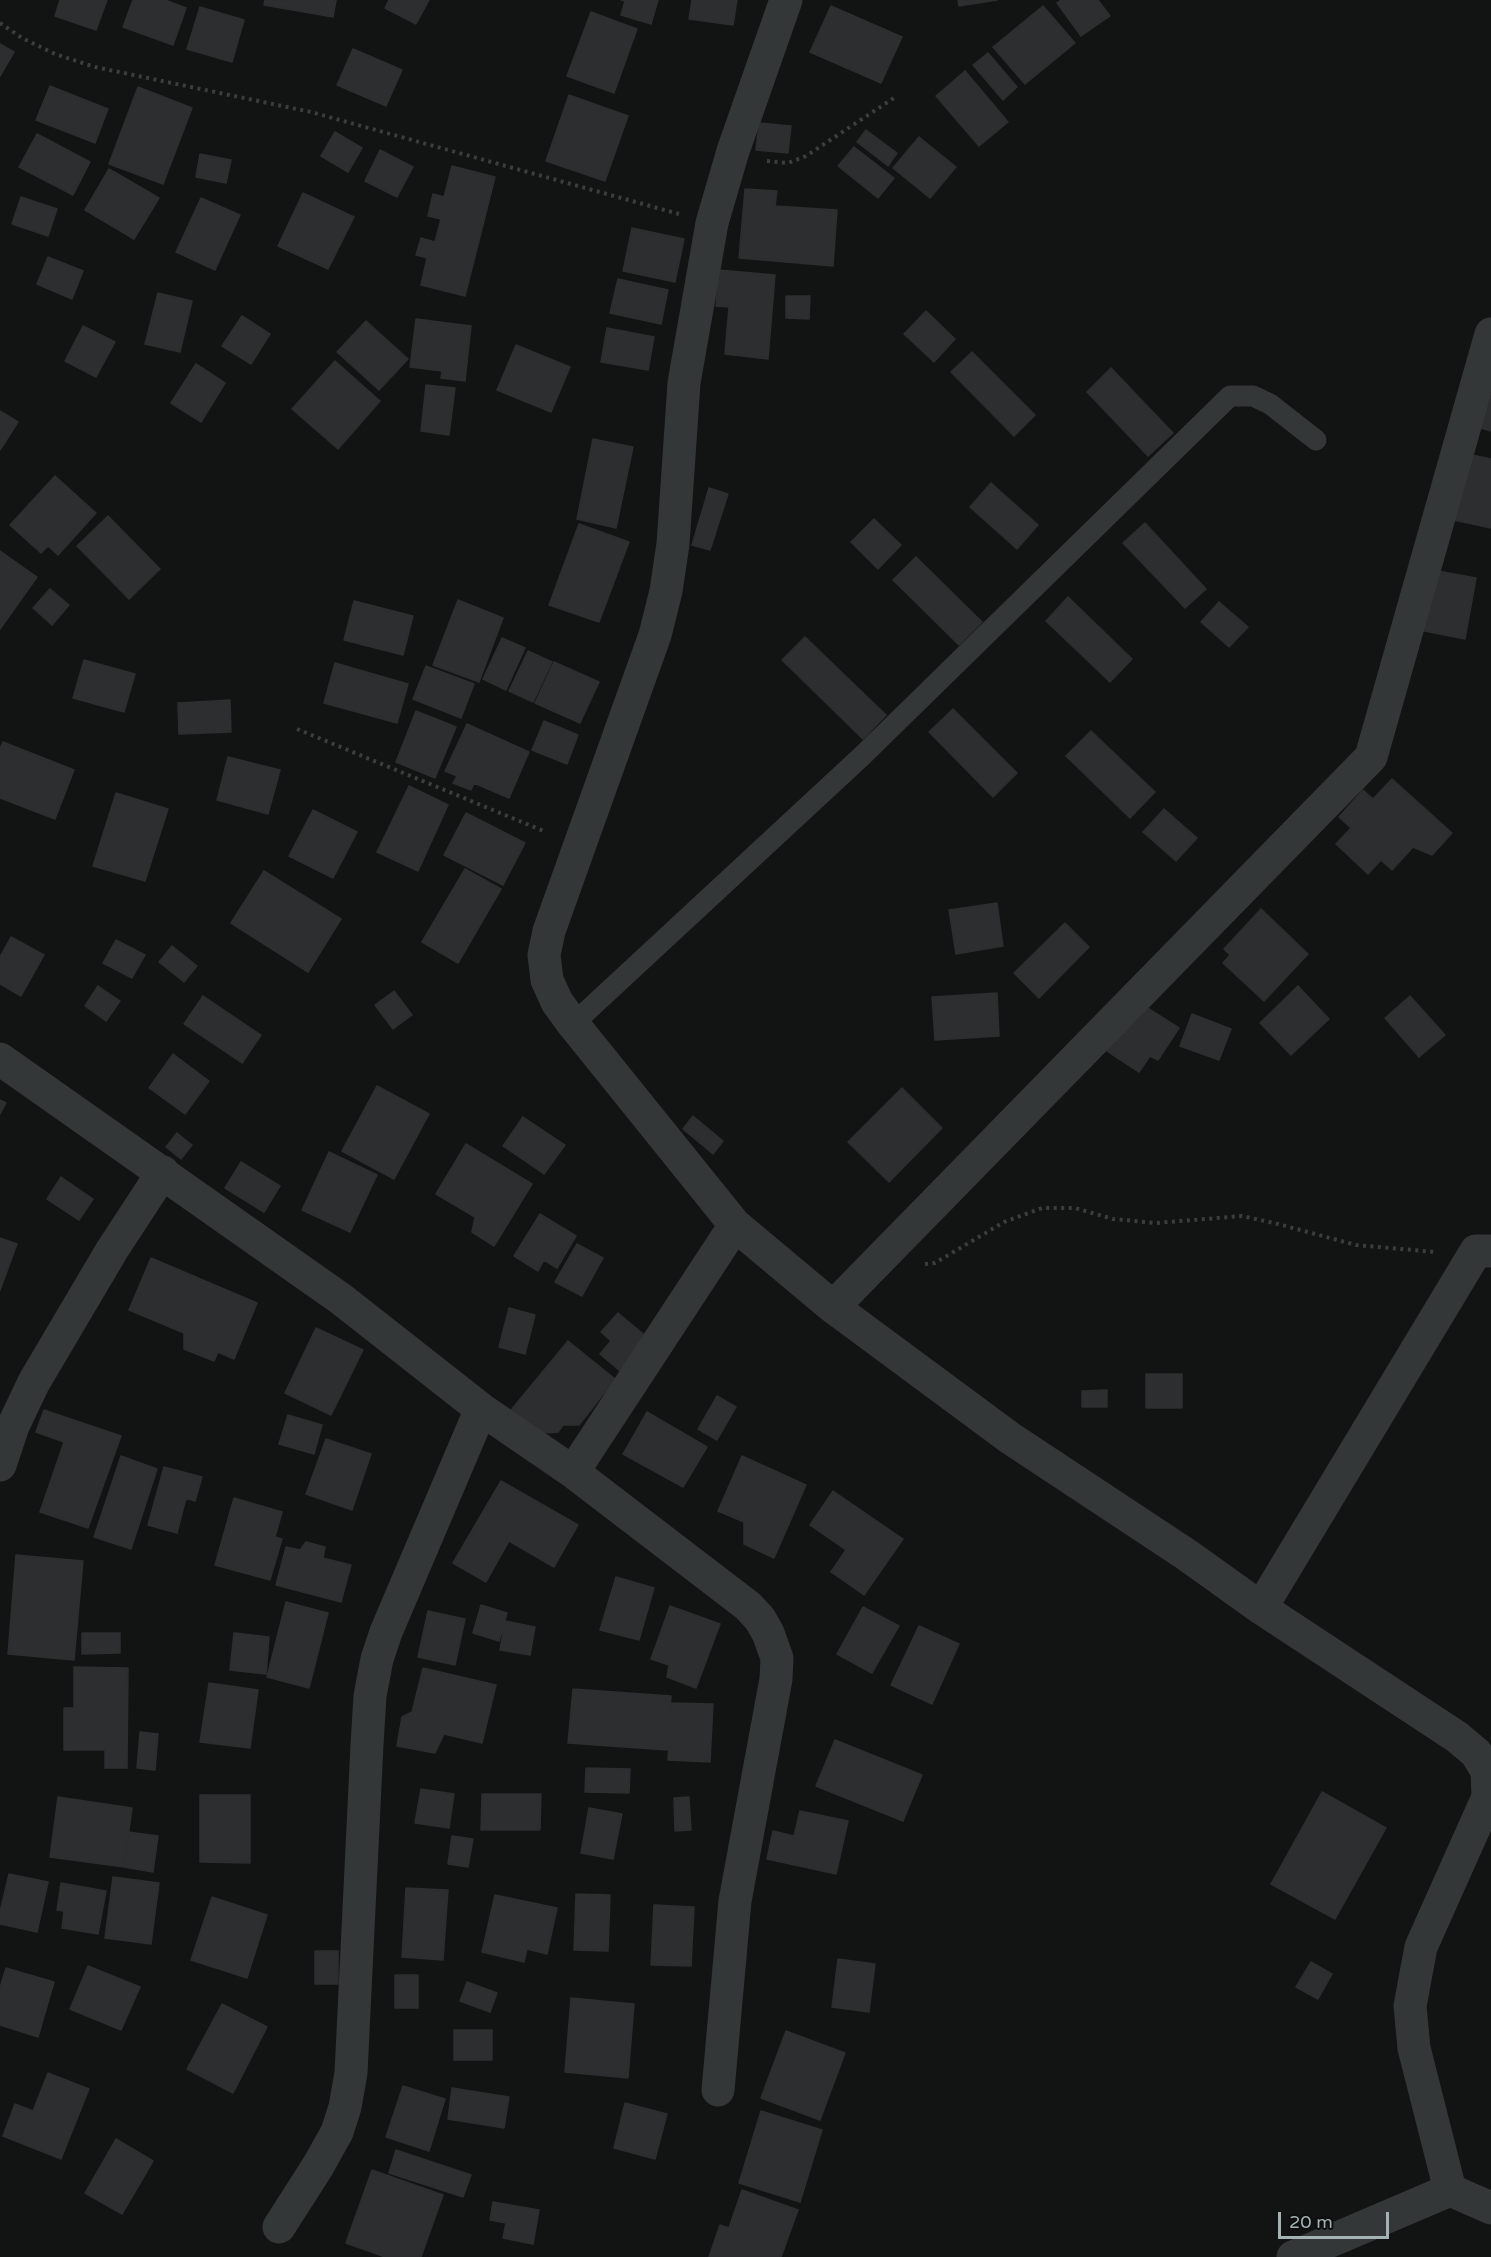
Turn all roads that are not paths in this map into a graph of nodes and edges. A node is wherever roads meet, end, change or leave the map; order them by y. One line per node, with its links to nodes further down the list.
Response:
1 (786, 0): 4 (street)
2 (1491, 334): 9 (street)
3 (1316, 440): 4 (lane)
4 (573, 1024): 7 (street)
5 (0, 1059): 6 (street)
6 (163, 1172): 10 (street); 11 (street)
7 (735, 1225): 9 (street); 12 (street)
8 (1484, 1251): 13 (street)
9 (833, 1307): 13 (street)
10 (481, 1409): 12 (street); 17 (street)
11 (0, 1465)
12 (573, 1472): 14 (street)
13 (1261, 1608): 15 (street)
14 (718, 2090)
15 (1450, 2190): 16 (street); 18 (street)
16 (1491, 2208)
17 (279, 2227)
18 (1293, 2257)

